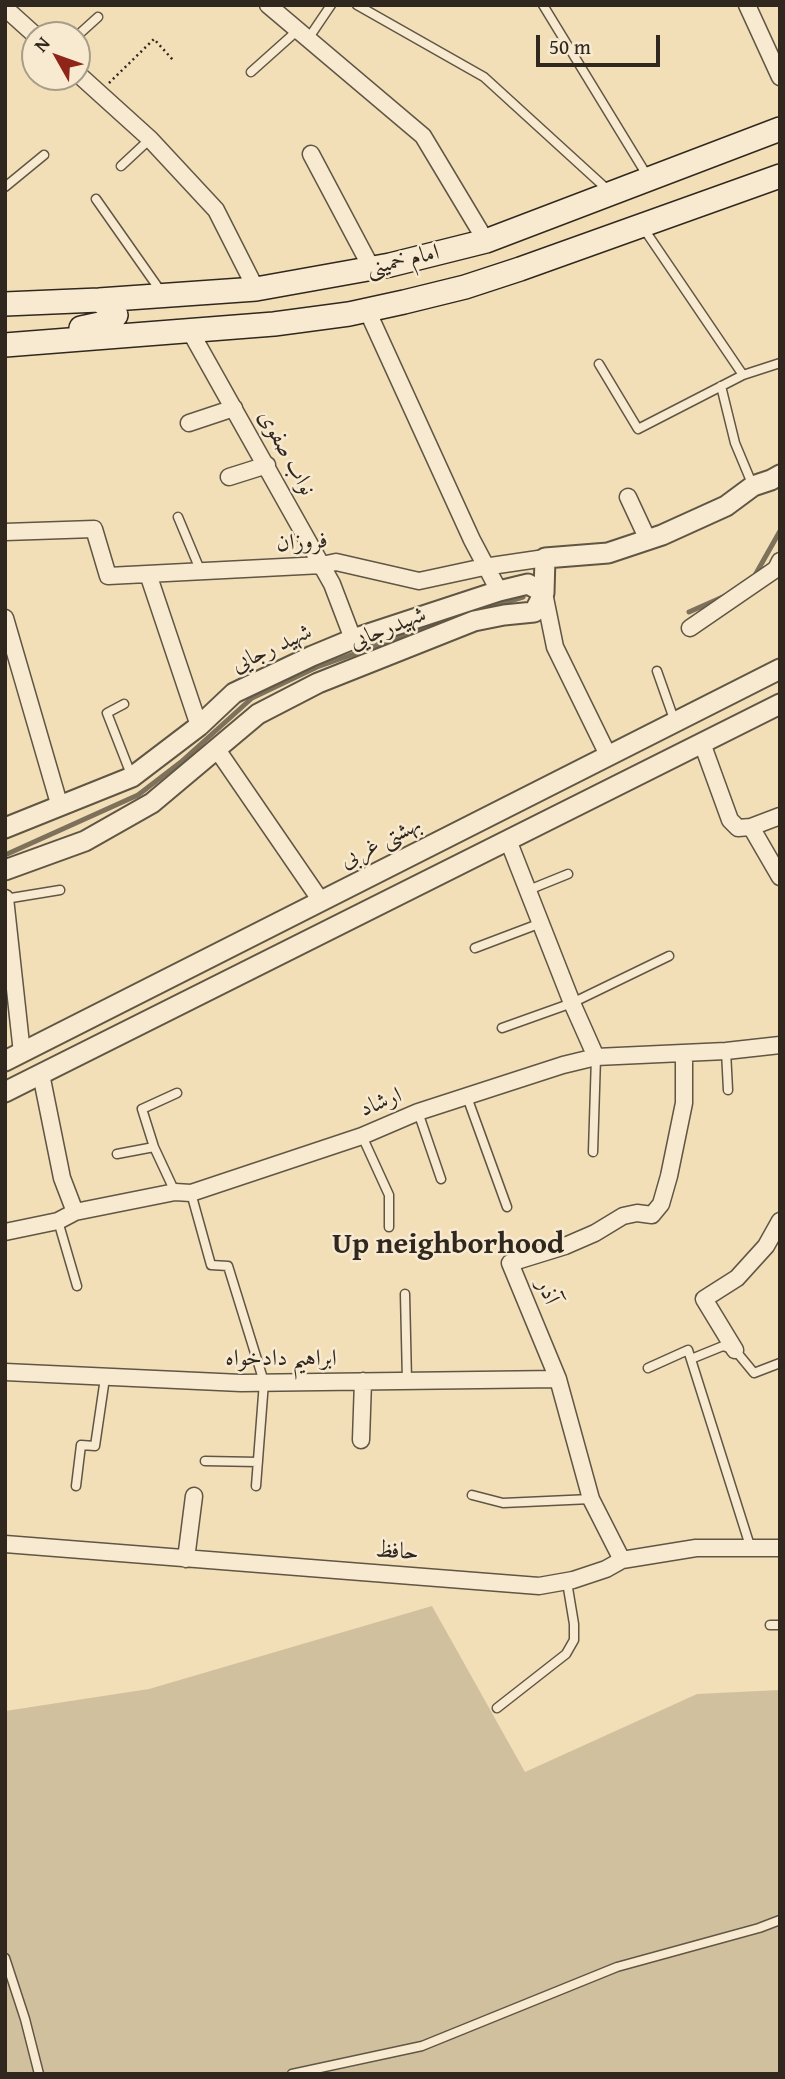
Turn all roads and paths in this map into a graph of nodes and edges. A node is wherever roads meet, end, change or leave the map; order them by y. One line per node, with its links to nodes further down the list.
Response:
1 (268, 5): 10 (street)
2 (331, 5): 10 (lane)
3 (357, 5): 24 (lane)
4 (543, 5): 22 (lane)
5 (747, 5): 13 (street)
6 (5, 8): 8 (street)
7 (99, 17): 9 (lane)
8 (21, 22)
9 (91, 24)
10 (303, 34): 12 (lane); 27 (street)
11 (173, 60): 15 (path)
12 (251, 72)
13 (780, 77)
14 (91, 86): 15 (street)
15 (99, 93): 17 (street)
16 (780, 129): 22 (main road, امام خمینی)
17 (150, 139): 20 (lane); 29 (street)
18 (311, 154): 28 (street)
19 (44, 155): 23 (lane)
20 (121, 166)
21 (780, 176): 26 (main road, امام خمینی)
22 (650, 179): 24 (main road, امام خمینی)
23 (5, 187)
24 (611, 193): 27 (main road, امام خمینی)
25 (96, 199): 30 (lane)
26 (642, 226): 33 (main road, امام خمینی); 38 (lane)
27 (486, 241): 28 (main road, امام خمینی)
28 (372, 269): 29 (main road, امام خمینی)
29 (256, 289): 30 (main road, امام خمینی)
30 (163, 296): 31 (main road, امام خمینی)
31 (99, 300): 32 (main road, امام خمینی); 35 (main road)
32 (5, 304)
33 (367, 310): 34 (main road, امام خمینی); 53 (street)
34 (190, 331): 35 (main road, امام خمینی); 40 (street, نواب صفوی)
35 (17, 344)
36 (780, 363): 38 (lane)
37 (599, 364): 39 (lane)
38 (743, 375): 39 (lane)
39 (722, 386): 45 (lane)
40 (234, 408): 41 (street); 42 (street, نواب صفوی)
41 (189, 423)
42 (267, 465): 44 (street); 52 (street, نواب صفوی)
43 (780, 475): 45 (street)
44 (229, 477)
45 (753, 486): 49 (street)
46 (628, 497): 49 (street)
47 (178, 516): 54 (lane)
48 (5, 532): 55 (street, فروزان)
49 (648, 540): 50 (street)
50 (545, 558): 53 (street, فروزان); 57 (street)
51 (780, 561): 59 (street)
52 (322, 565): 53 (street, فروزان); 54 (street, فروزان); 60 (street, نواب صفوی)
53 (484, 567): 56 (street)
54 (201, 572): 55 (street, فروزان)
55 (148, 575): 66 (street)
56 (499, 591): 57 (street, شهید رجایی); 60 (street, شهید رجایی)
57 (544, 593): 68 (street, شهیدرجایی); 69 (street)
58 (5, 618): 71 (street)
59 (690, 628)
60 (353, 639): 66 (street, شهید رجایی)
61 (780, 669): 65 (street, بهشتی غربی)
62 (657, 671): 65 (lane)
63 (124, 704): 70 (lane)
64 (780, 704): 67 (street)
65 (675, 722): 69 (street, بهشتی غربی)
66 (199, 726): 68 (street); 70 (street, شهید رجایی)
67 (702, 743): 73 (street); 75 (street)
68 (216, 748): 76 (street, شهیدرجایی); 82 (street)
69 (608, 755): 82 (street, بهشتی غربی)
70 (132, 777): 71 (street, شهید رجایی)
71 (60, 807): 74 (street, شهید رجایی)
72 (780, 816): 73 (street)
73 (751, 827): 78 (street)
74 (5, 828)
75 (508, 840): 80 (street); 88 (street)
76 (5, 870)
77 (568, 874): 80 (lane)
78 (780, 877)
79 (60, 890): 81 (lane)
80 (526, 891): 83 (street)
81 (5, 898): 85 (street)
82 (321, 901): 87 (street, بهشتی غربی)
83 (541, 923): 84 (lane); 89 (street)
84 (475, 948)
85 (8, 952): 94 (street)
86 (669, 956): 89 (lane)
87 (184, 971): 88 (street); 94 (street, بهشتی غربی)
88 (198, 996): 96 (street)
89 (572, 1003): 90 (lane); 95 (street)
90 (502, 1028)
91 (780, 1045): 92 (street, ارشاد)
92 (726, 1051): 93 (street, ارشاد); 97 (lane)
93 (684, 1054): 95 (street, ارشاد); 122 (street, آذر)
94 (13, 1057)
95 (596, 1057): 100 (street, ارشاد); 104 (lane)
96 (41, 1074): 98 (street); 109 (street)
97 (728, 1090)
98 (5, 1092)
99 (177, 1093): 103 (lane)
100 (467, 1097): 101 (street, ارشاد); 108 (lane)
101 (418, 1112): 102 (street, ارشاد); 106 (lane)
102 (362, 1136): 107 (street, ارشاد); 112 (lane)
103 (155, 1147): 105 (lane); 107 (lane)
104 (593, 1152)
105 (117, 1154)
106 (441, 1179)
107 (183, 1193): 109 (street, ارشاد); 125 (lane)
108 (507, 1207)
109 (75, 1212): 110 (street, ارشاد)
110 (58, 1221): 113 (street, ارشاد); 114 (lane)
111 (780, 1222): 116 (street)
112 (389, 1227)
113 (5, 1232)
114 (77, 1286)
115 (405, 1294): 124 (lane)
116 (735, 1350): 117 (lane); 118 (lane)
117 (691, 1359): 119 (lane); 136 (lane)
118 (780, 1363)
119 (648, 1368)
120 (5, 1372): 121 (street, ابراهیم دادخواه)
121 (105, 1378): 125 (street, ابراهیم دادخواه); 129 (lane)
122 (558, 1379): 124 (street, ابراهیم دادخواه); 133 (street, آذر)
123 (363, 1381): 124 (street, ابراهیم دادخواه); 125 (street, ابراهیم دادخواه); 126 (street)
124 (407, 1381)
125 (264, 1382): 128 (lane)
126 (360, 1440)
127 (205, 1461): 128 (lane)
128 (258, 1462): 130 (lane)
129 (76, 1486)
130 (256, 1486)
131 (472, 1495): 133 (lane)
132 (194, 1496): 137 (street)
133 (591, 1499): 138 (street, آذر)
134 (5, 1544): 137 (street, حافظ)
135 (780, 1548): 136 (street, حافظ)
136 (751, 1549): 138 (street, حافظ)
137 (186, 1559): 139 (street, حافظ)
138 (622, 1560): 139 (street, حافظ)
139 (567, 1582): 140 (lane)
140 (497, 1708)
141 (780, 1920): 144 (lane)
142 (5, 1958): 143 (lane)
143 (39, 2074)
144 (292, 2074)

